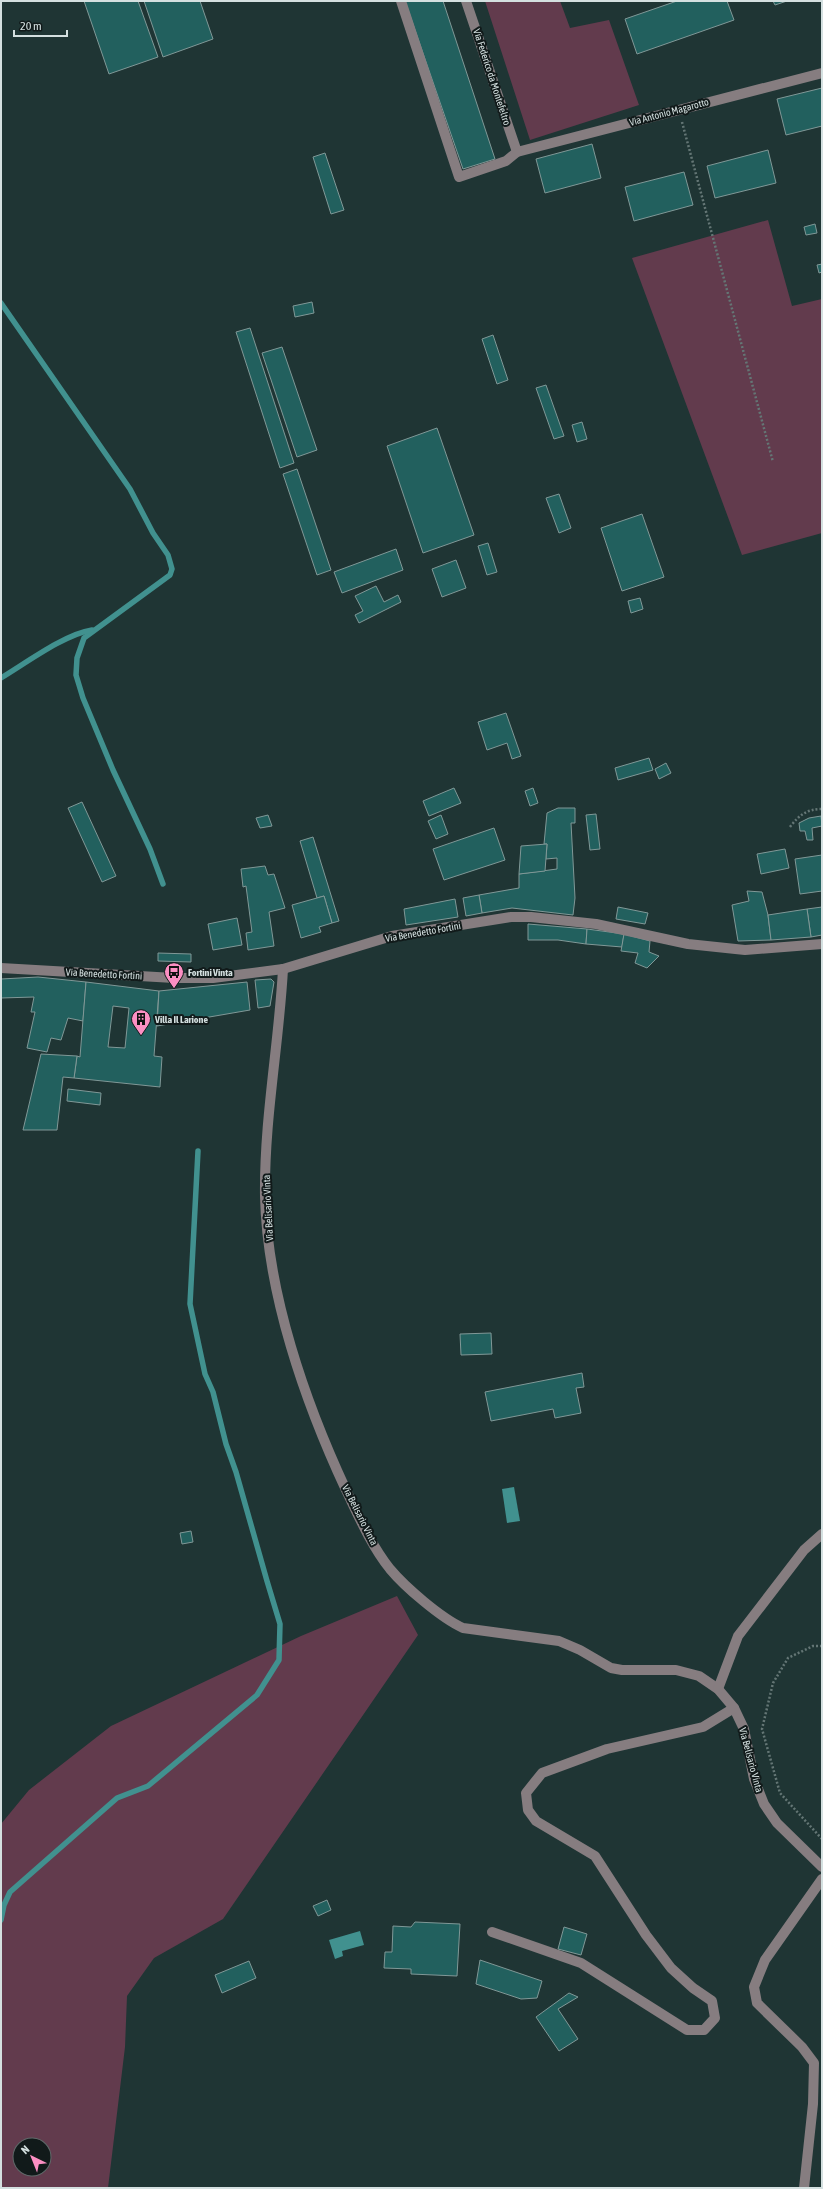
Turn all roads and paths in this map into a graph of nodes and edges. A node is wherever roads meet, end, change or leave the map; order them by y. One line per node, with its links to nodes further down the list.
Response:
1 (401, 1): 5 (street, Via Antonio Magarotto)
2 (466, 1): 5 (street, Via Federico da Montefeltro)
3 (822, 73): 4 (street, Via Antonio Magarotto)
4 (678, 110): 5 (street, Via Antonio Magarotto); 6 (path)
5 (517, 152)
6 (773, 462)
7 (822, 809): 8 (path)
8 (790, 827)
9 (822, 944): 11 (street, Via Benedetto Fortini)
10 (1, 968): 11 (street, Via Benedetto Fortini)
11 (283, 969): 14 (street, Via Belisario Vinta)
12 (822, 1534): 14 (street)
13 (822, 1646): 16 (path)
14 (718, 1689): 15 (street, Via Belisario Vinta)
15 (734, 1708): 17 (street, Via Belisario Vinta); 19 (street)
16 (822, 1839)
17 (822, 1867)
18 (822, 1879): 20 (street)
19 (492, 1932)
20 (804, 2188)

